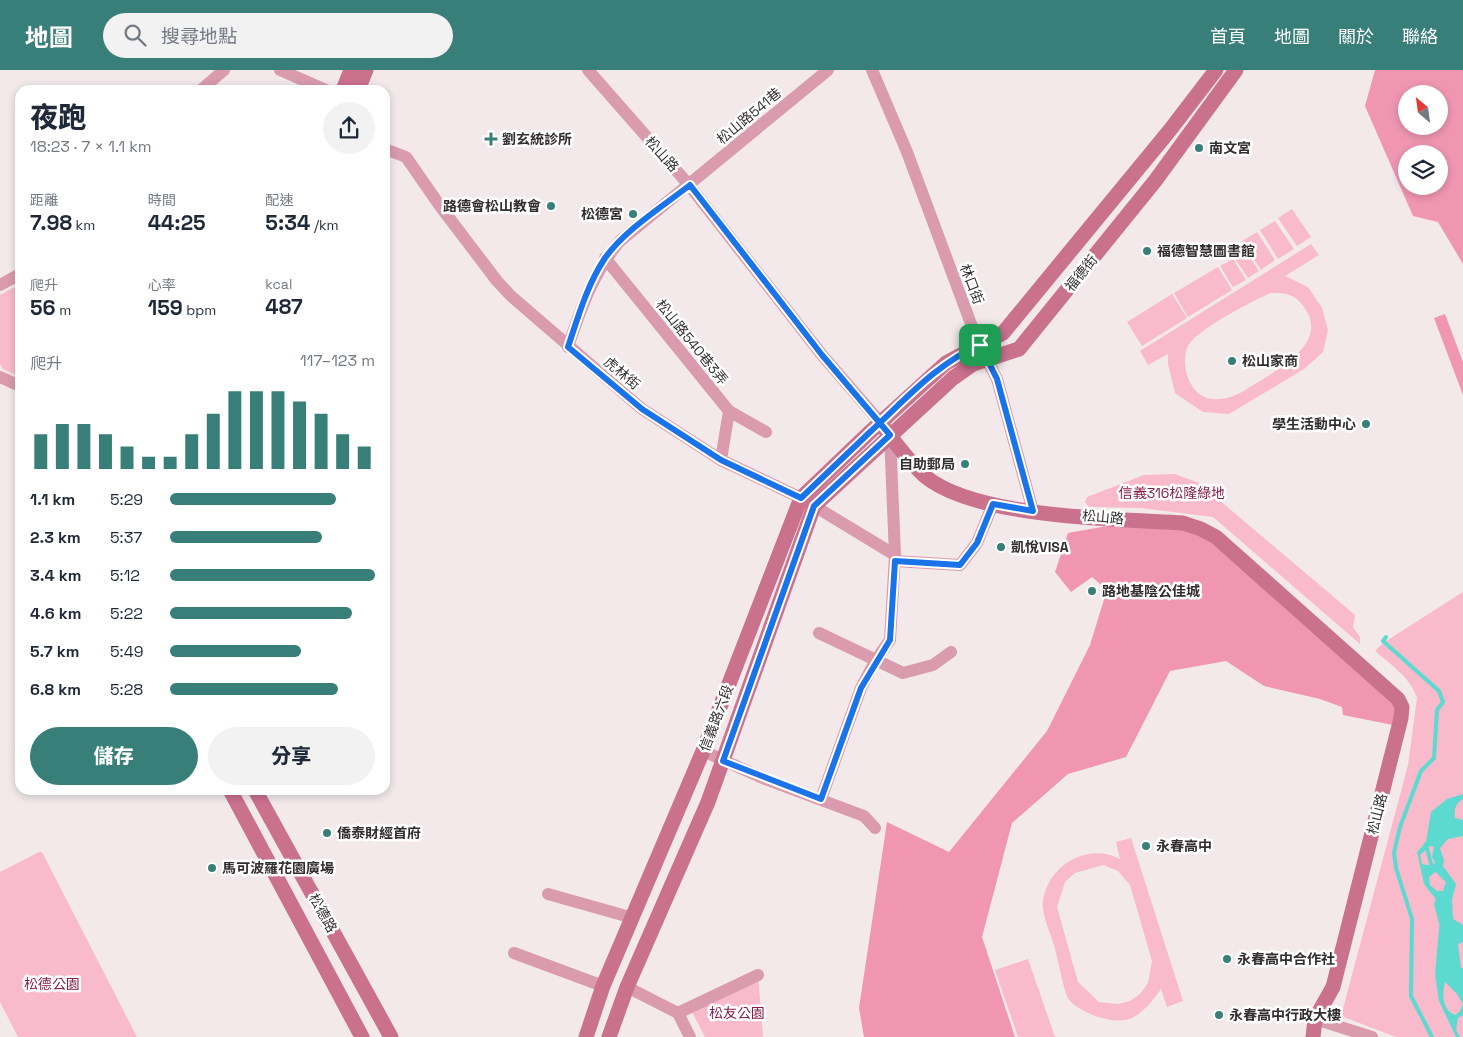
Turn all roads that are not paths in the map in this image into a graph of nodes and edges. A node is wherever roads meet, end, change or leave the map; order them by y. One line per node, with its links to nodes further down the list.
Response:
1 (224, 70): 10 (street)
2 (280, 70): 11 (street)
3 (351, 70): 12 (street)
4 (366, 70): 13 (street)
5 (588, 70): 15 (street, 松山路)
6 (828, 70): 15 (street, 松山路541巷)
7 (872, 70): 20 (street, 林口街)
8 (1216, 70): 20 (street, 福德街)
9 (1236, 70): 20 (street, 福德街)
10 (207, 85)
11 (314, 85)
12 (345, 85)
13 (360, 85)
14 (390, 151): 19 (street, 虎林街)
15 (690, 185): 16 (street, 松山路541巷); 24 (street, 松山路)
16 (605, 258): 19 (street, 松山路541巷); 23 (street, 松山路540巷3弄)
17 (15, 277): 18 (street)
18 (0, 285)
19 (568, 347): 27 (street, 虎林街)
20 (983, 352): 24 (street, 福德街); 26 (street, 福德街); 30 (street, 林口街)
21 (0, 376): 22 (street)
22 (15, 384)
23 (729, 412): 25 (street, 松山路540巷3弄); 27 (street)
24 (880, 422): 26 (street, 松山路); 28 (street, 信義路六段)
25 (766, 432)
26 (890, 435): 28 (street, 信義路六段); 29 (street, 松山路); 31 (street)
27 (721, 460): 28 (street, 虎林街)
28 (807, 502): 31 (street, 虎林街); 35 (street, 信義路六段); 36 (street, 信義路六段)
29 (993, 504): 30 (street, 松山路); 31 (street)
30 (1033, 511): 48 (street, 松山路)
31 (895, 558): 34 (street)
32 (819, 633): 34 (street)
33 (951, 652): 34 (street)
34 (876, 660): 39 (street)
35 (703, 751): 36 (street); 42 (street, 信義路六段)
36 (723, 761): 39 (street); 46 (street, 信義路六段)
37 (233, 795): 49 (street, 松德路)
38 (258, 795): 50 (street, 松德路)
39 (821, 799): 40 (street)
40 (876, 828)
41 (548, 894): 42 (street)
42 (633, 918): 45 (street, 信義路六段)
43 (514, 953): 45 (street)
44 (758, 975): 47 (street)
45 (603, 986): 51 (street, 信義路六段)
46 (627, 987): 47 (street); 52 (street, 信義路六段)
47 (678, 1013): 53 (street)
48 (1315, 1019): 54 (street, 松山路); 55 (street)
49 (362, 1037)
50 (390, 1037)
51 (586, 1037)
52 (609, 1037)
53 (690, 1037)
54 (1313, 1037)
55 (1372, 1037)

